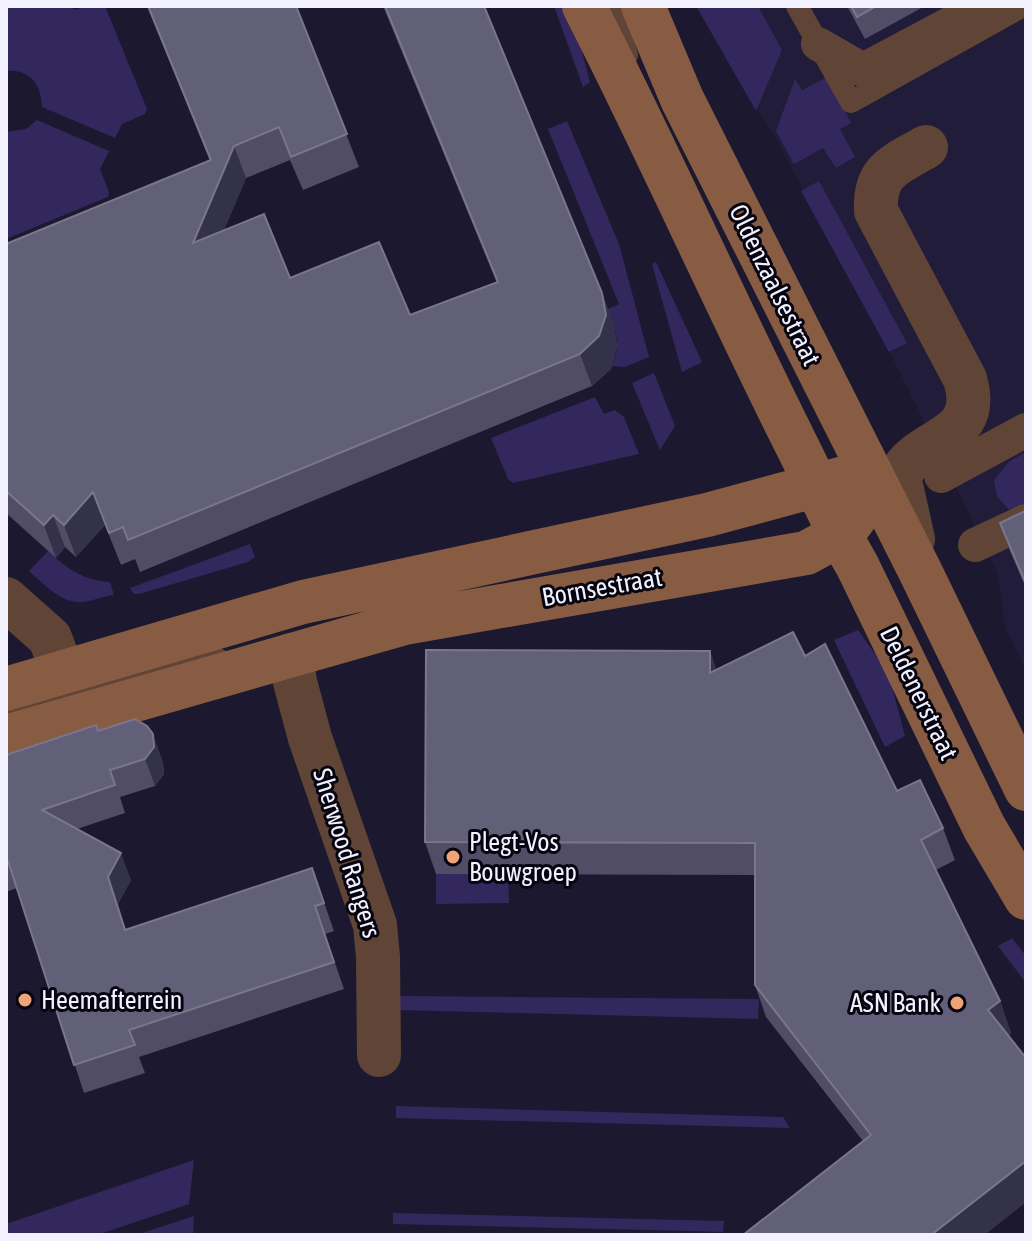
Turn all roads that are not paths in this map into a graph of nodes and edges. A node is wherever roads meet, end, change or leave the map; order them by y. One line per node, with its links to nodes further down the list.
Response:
1 (584, 6): 8 (main road, Oldenzaalsestraat)
2 (612, 6): 6 (lane, Oldenzaalsestraat)
3 (797, 6): 7 (lane)
4 (983, 6): 7 (street)
5 (1023, 6): 7 (lane)
6 (632, 19): 8 (lane, Oldenzaalsestraat); 12 (main road, Oldenzaalsestraat)
7 (818, 44)
8 (652, 144): 13 (main road, Oldenzaalsestraat)
9 (926, 147): 11 (street, Bornsestraat)
10 (1026, 430): 11 (street)
11 (927, 465): 12 (street, Bornsestraat); 17 (street)
12 (869, 470): 13 (main road, Bornsestraat); 15 (main road, Bornsestraat); 17 (main road, Deldenerstraat)
13 (817, 486): 15 (main road, Deldenerstraat); 19 (main road, Bornsestraat)
14 (1026, 521): 16 (street)
15 (840, 535): 20 (main road, Bornsestraat); 27 (main road, Deldenerstraat)
16 (975, 545)
17 (921, 573): 26 (main road, Deldenerstraat)
18 (6, 599): 23 (street)
19 (303, 602): 21 (lane, Bornsestraat); 23 (main road, Bornsestraat)
20 (291, 655): 21 (lane, Bornsestraat); 23 (main road, Bornsestraat); 28 (street, Sherwood Rangers)
21 (186, 662): 23 (lane, Bornsestraat)
22 (6, 689): 23 (main road, Bornsestraat)
23 (71, 693): 24 (lane, Bornsestraat); 25 (main road, Bornsestraat)
24 (6, 712)
25 (6, 737)
26 (1026, 789)
27 (1026, 898)
28 (379, 1055)

